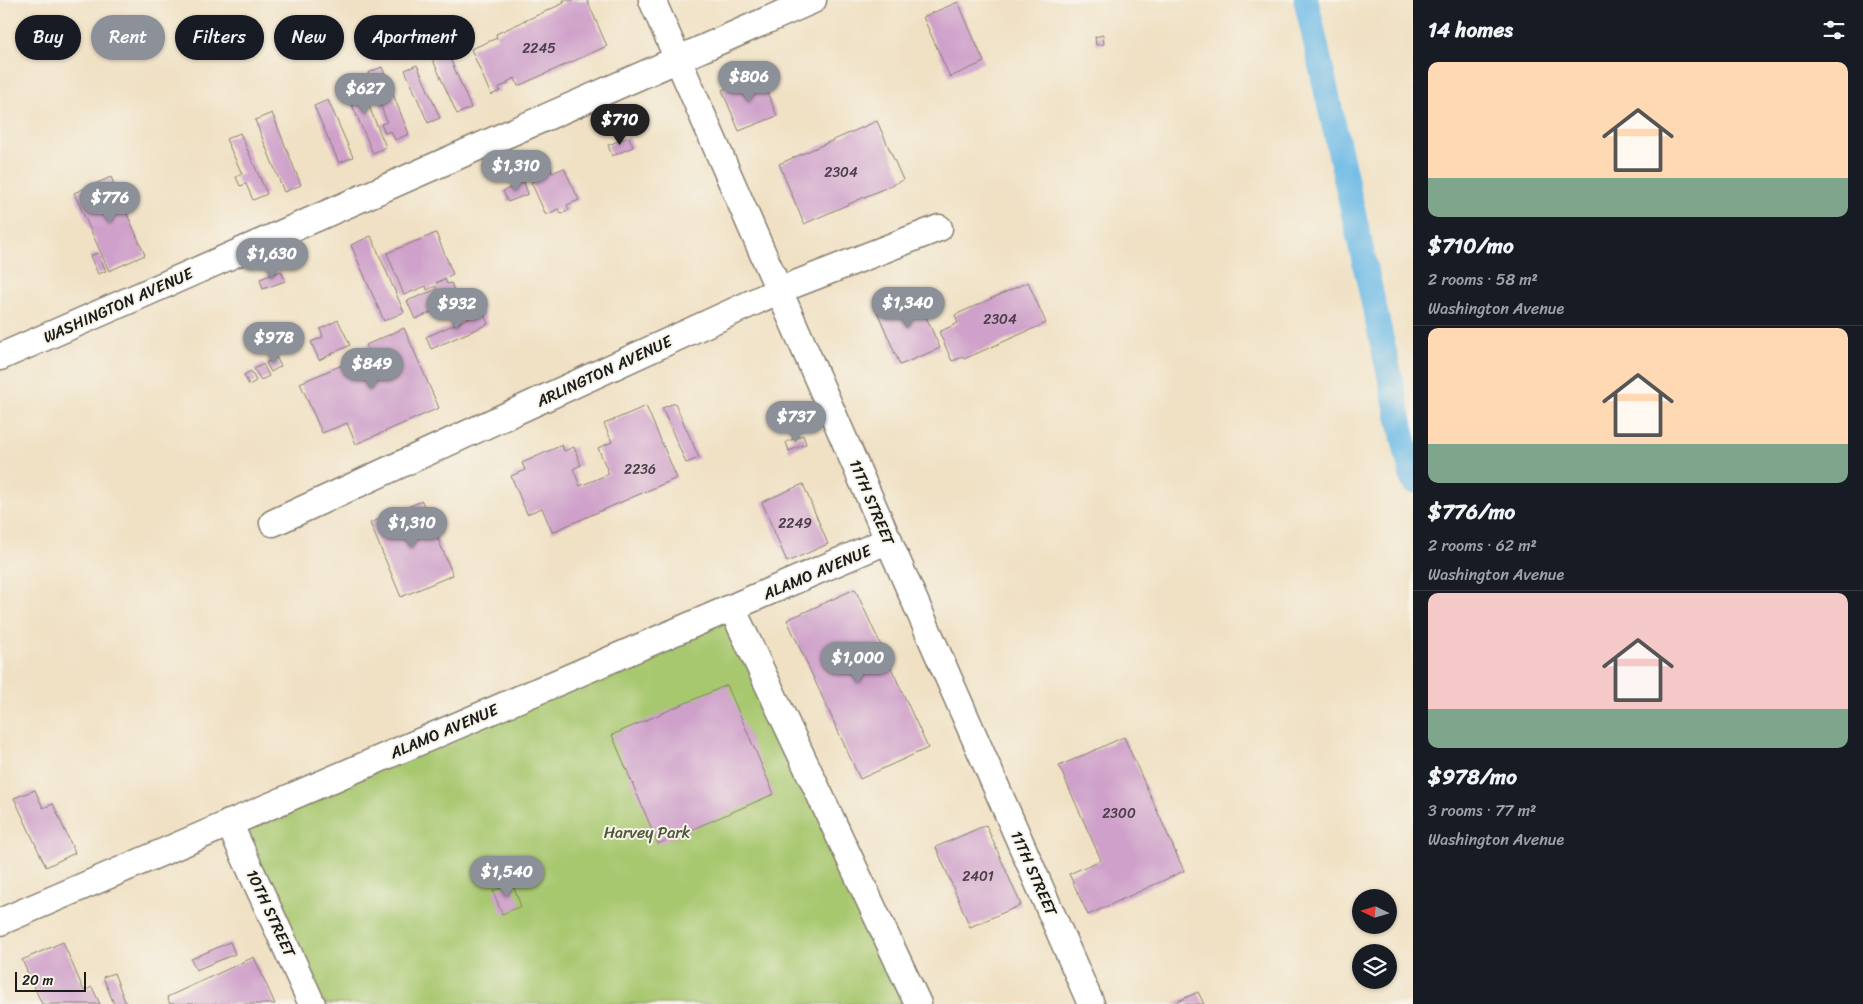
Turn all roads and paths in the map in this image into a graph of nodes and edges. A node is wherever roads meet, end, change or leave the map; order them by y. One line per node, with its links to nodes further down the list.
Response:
1 (652, 0): 3 (street, 11TH STREET)
2 (813, 0): 3 (street, WASHINGTON AVENUE)
3 (679, 59): 5 (street, 11TH STREET); 6 (street, WASHINGTON AVENUE)
4 (939, 228): 5 (street, ARLINGTON AVENUE)
5 (780, 290): 7 (street, ARLINGTON AVENUE); 8 (street, 11TH STREET)
6 (0, 357)
7 (273, 523)
8 (889, 540): 9 (street, ALAMO AVENUE); 14 (street, 11TH STREET)
9 (732, 608): 10 (street, ALAMO AVENUE); 13 (street)
10 (229, 823): 11 (street, ALAMO AVENUE); 12 (street, 10TH STREET)
11 (0, 922)
12 (312, 1004)
13 (918, 1004)
14 (1091, 1004)

